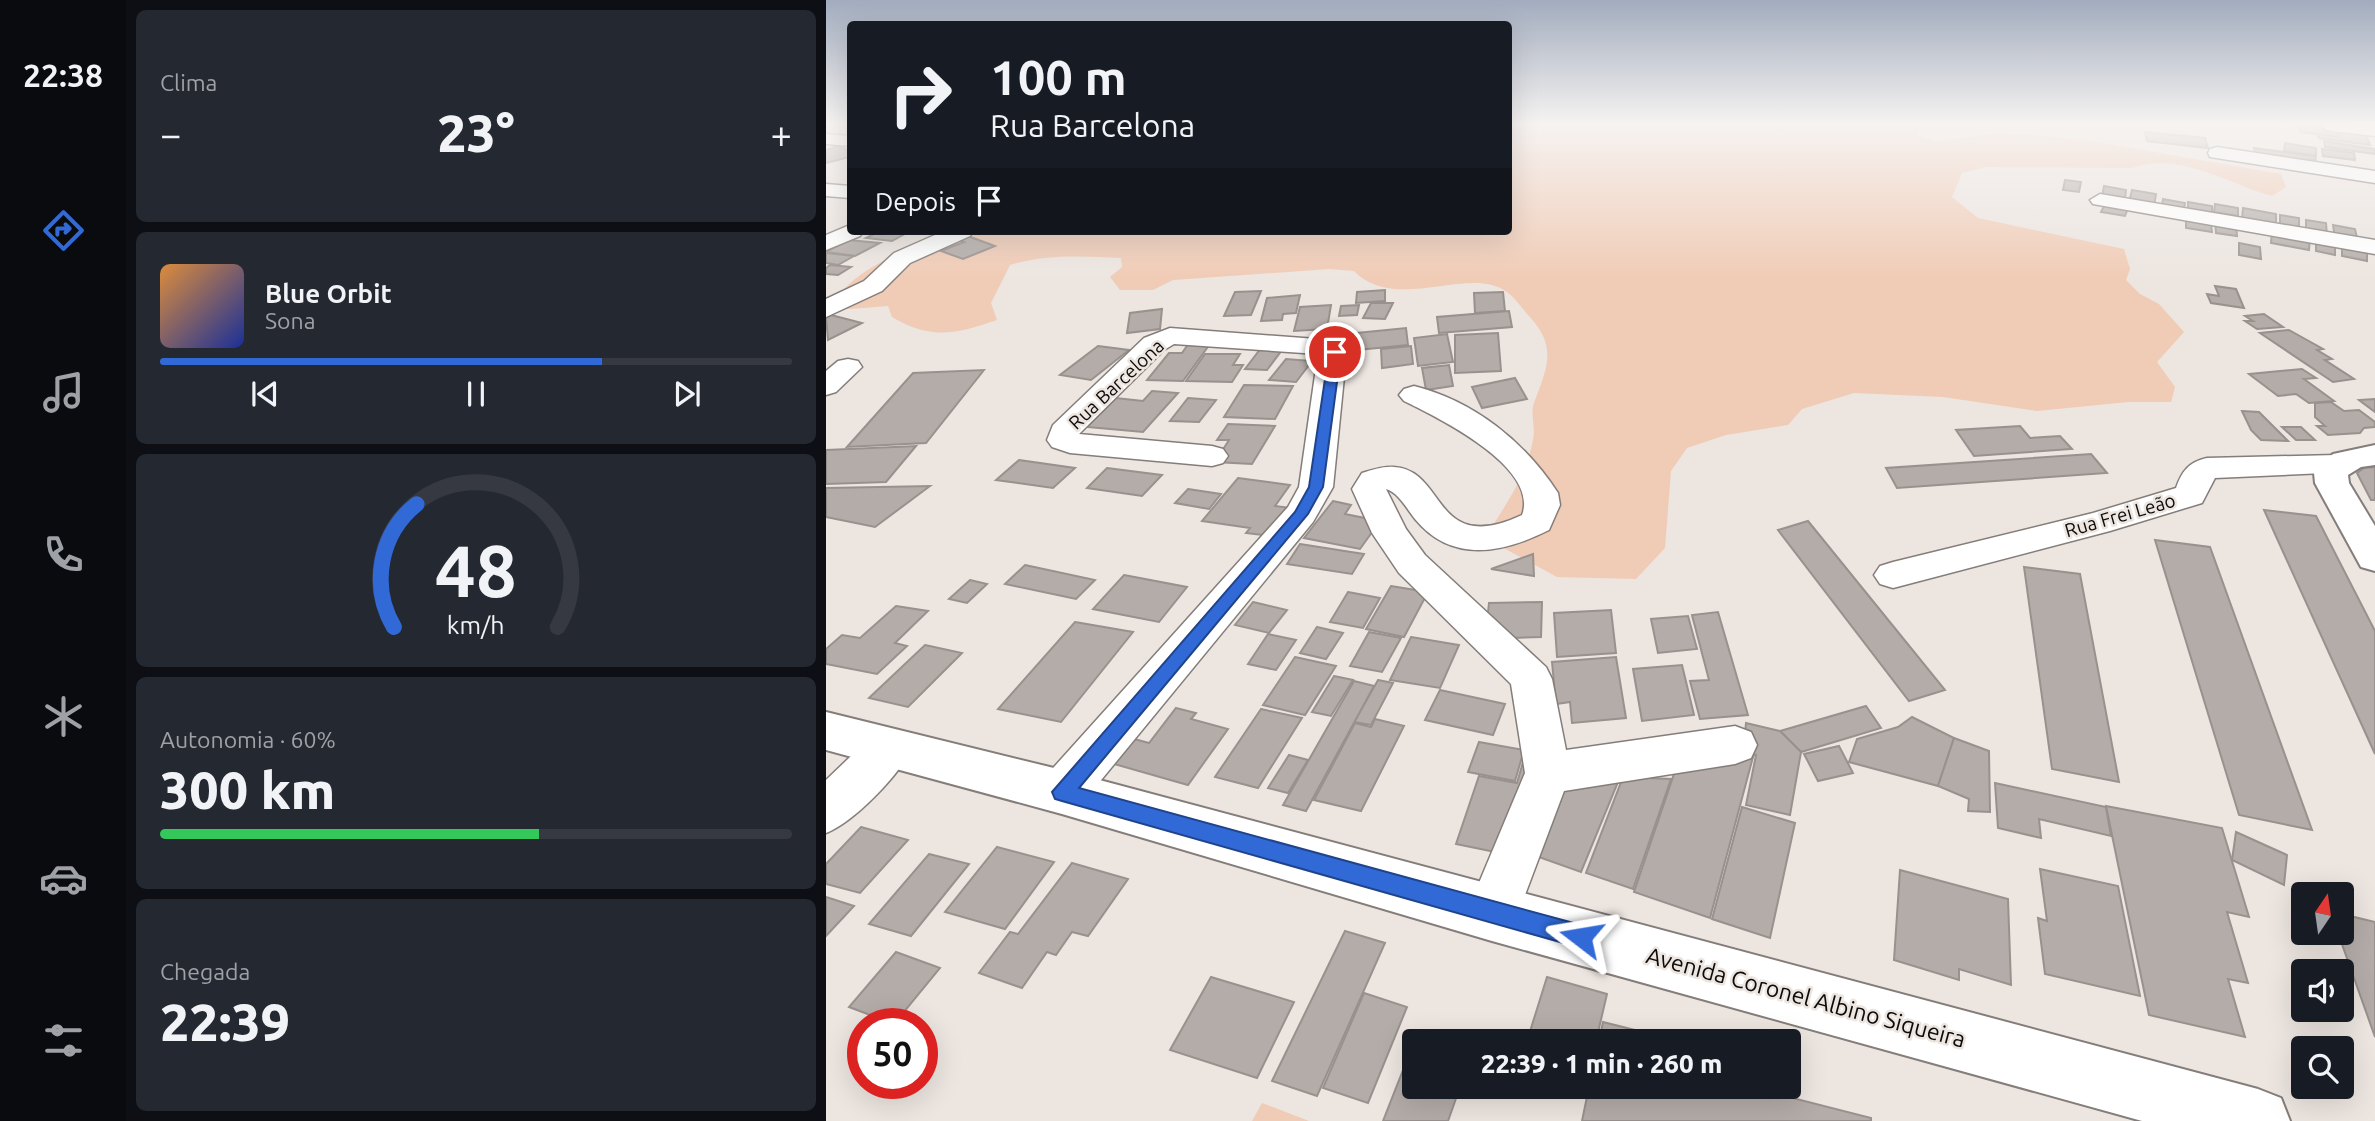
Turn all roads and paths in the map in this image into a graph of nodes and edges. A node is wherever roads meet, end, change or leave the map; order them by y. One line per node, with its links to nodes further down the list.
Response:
1 (826, 190): 2 (street)
2 (847, 192)
3 (2100, 200): 7 (street)
4 (847, 233): 6 (street)
5 (953, 235): 8 (street)
6 (826, 243)
7 (2375, 247)
8 (826, 309)
9 (848, 367): 10 (street)
10 (826, 386)
11 (1414, 395): 20 (street)
12 (2375, 455): 14 (main road)
13 (1212, 456): 21 (street, Rua Barcelona)
14 (2336, 466): 15 (main road); 16 (street, Rua Frei Leão)
15 (2375, 558)
16 (1892, 575)
17 (826, 732): 19 (main road, Avenida Coronel Albino Siqueira)
18 (1735, 745): 20 (street)
19 (889, 749): 21 (main road, Avenida Coronel Albino Siqueira); 22 (street)
20 (1548, 773): 23 (street)
21 (1062, 792): 23 (main road, Avenida Coronel Albino Siqueira)
22 (826, 811)
23 (1492, 914): 24 (main road, Avenida Coronel Albino Siqueira)
24 (2169, 1108): 25 (main road, Avenida Coronel Albino Siqueira)
25 (2259, 1121)

